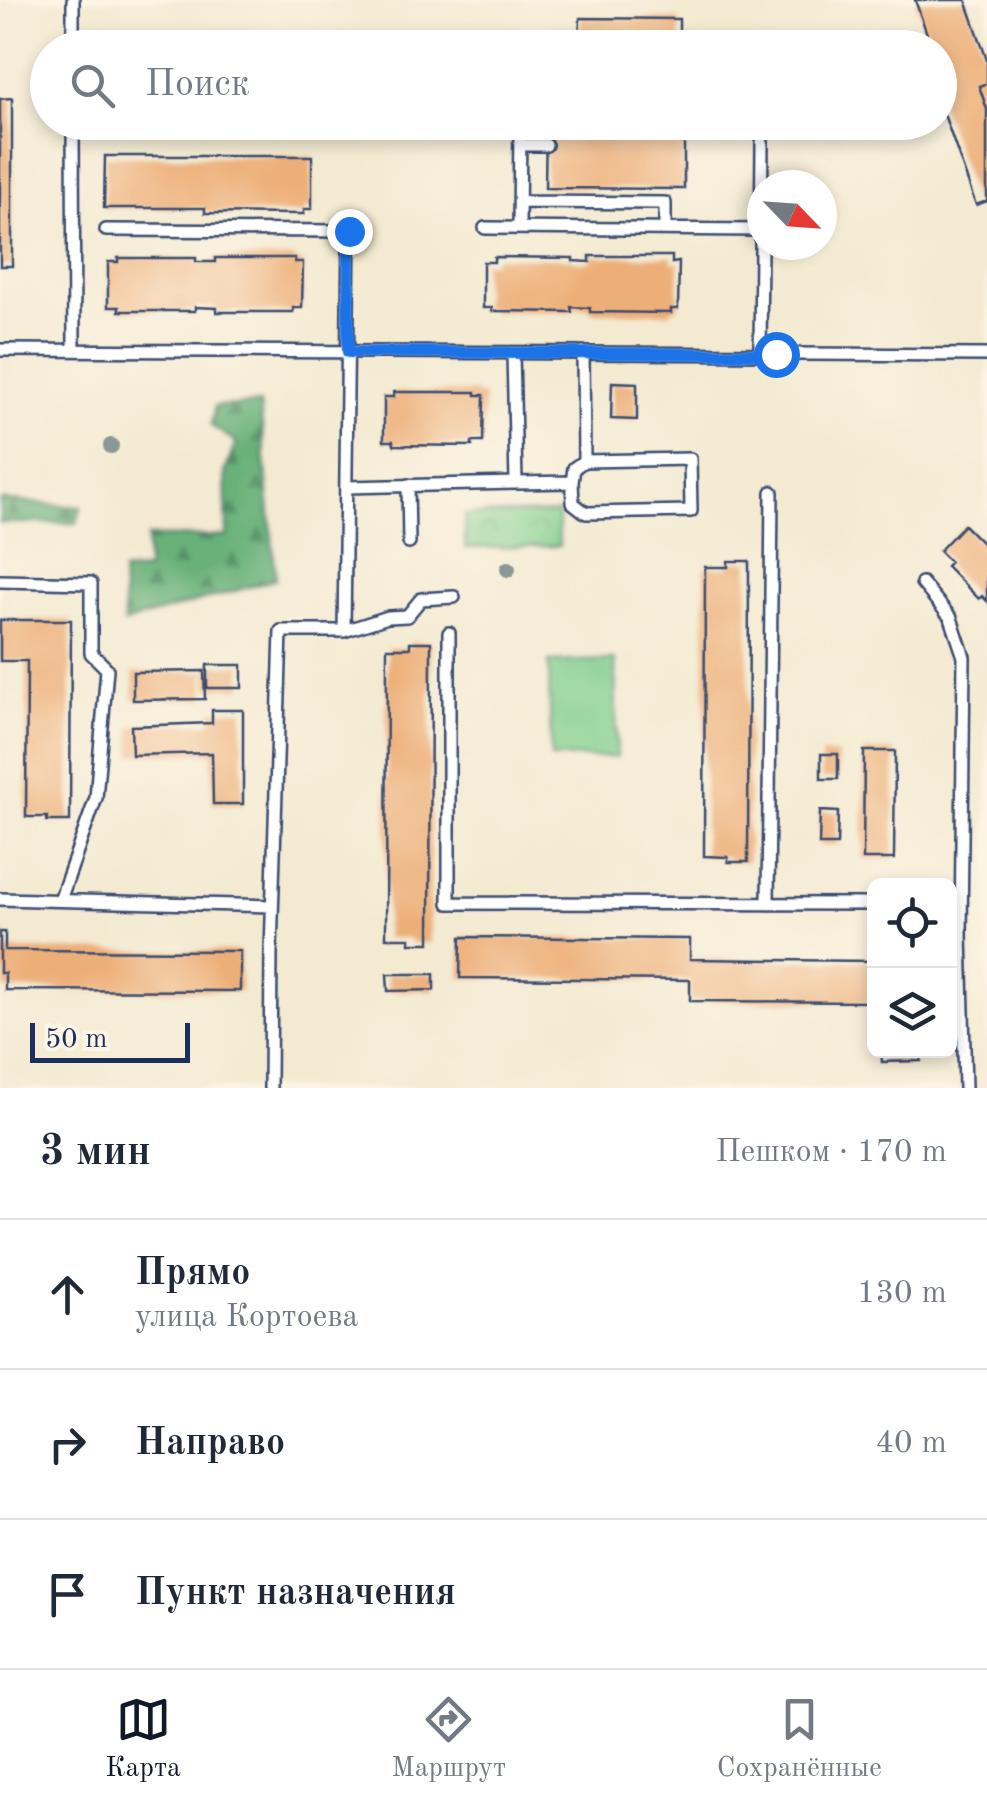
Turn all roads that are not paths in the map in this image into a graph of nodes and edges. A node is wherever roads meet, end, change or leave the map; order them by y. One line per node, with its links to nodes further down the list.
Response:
1 (73, 0): 2 (lane)
2 (73, 30)
3 (73, 140): 17 (lane)
4 (520, 140): 6 (lane)
5 (762, 142): 8 (lane)
6 (520, 145): 7 (lane); 9 (lane)
7 (546, 145)
8 (762, 170)
9 (520, 202): 11 (lane); 12 (lane)
10 (485, 228): 11 (lane)
11 (520, 228): 12 (lane)
12 (665, 229): 14 (lane)
13 (106, 230): 18 (lane)
14 (747, 230)
15 (762, 260): 21 (lane)
16 (0, 350): 17 (lane)
17 (74, 350): 18 (lane)
18 (348, 352): 19 (lane); 27 (lane)
19 (513, 352): 20 (lane); 25 (lane)
20 (583, 352): 21 (lane); 23 (lane)
21 (760, 353): 22 (lane)
22 (987, 355)
23 (584, 461): 24 (lane); 24 (lane)
24 (572, 482): 25 (lane)
25 (516, 483): 26 (lane)
26 (408, 485): 27 (lane); 29 (lane)
27 (346, 487): 33 (lane)
28 (772, 492): 38 (lane)
29 (408, 544)
30 (0, 581): 37 (lane)
31 (922, 584): 35 (lane)
32 (454, 597): 33 (lane)
33 (344, 631): 40 (lane)
34 (450, 632): 38 (lane)
35 (957, 878)
36 (0, 898): 37 (lane)
37 (60, 900): 40 (lane)
38 (768, 904): 39 (lane)
39 (867, 904)
40 (272, 906): 42 (lane)
41 (957, 925): 43 (lane)
42 (270, 1088)
43 (965, 1088)

